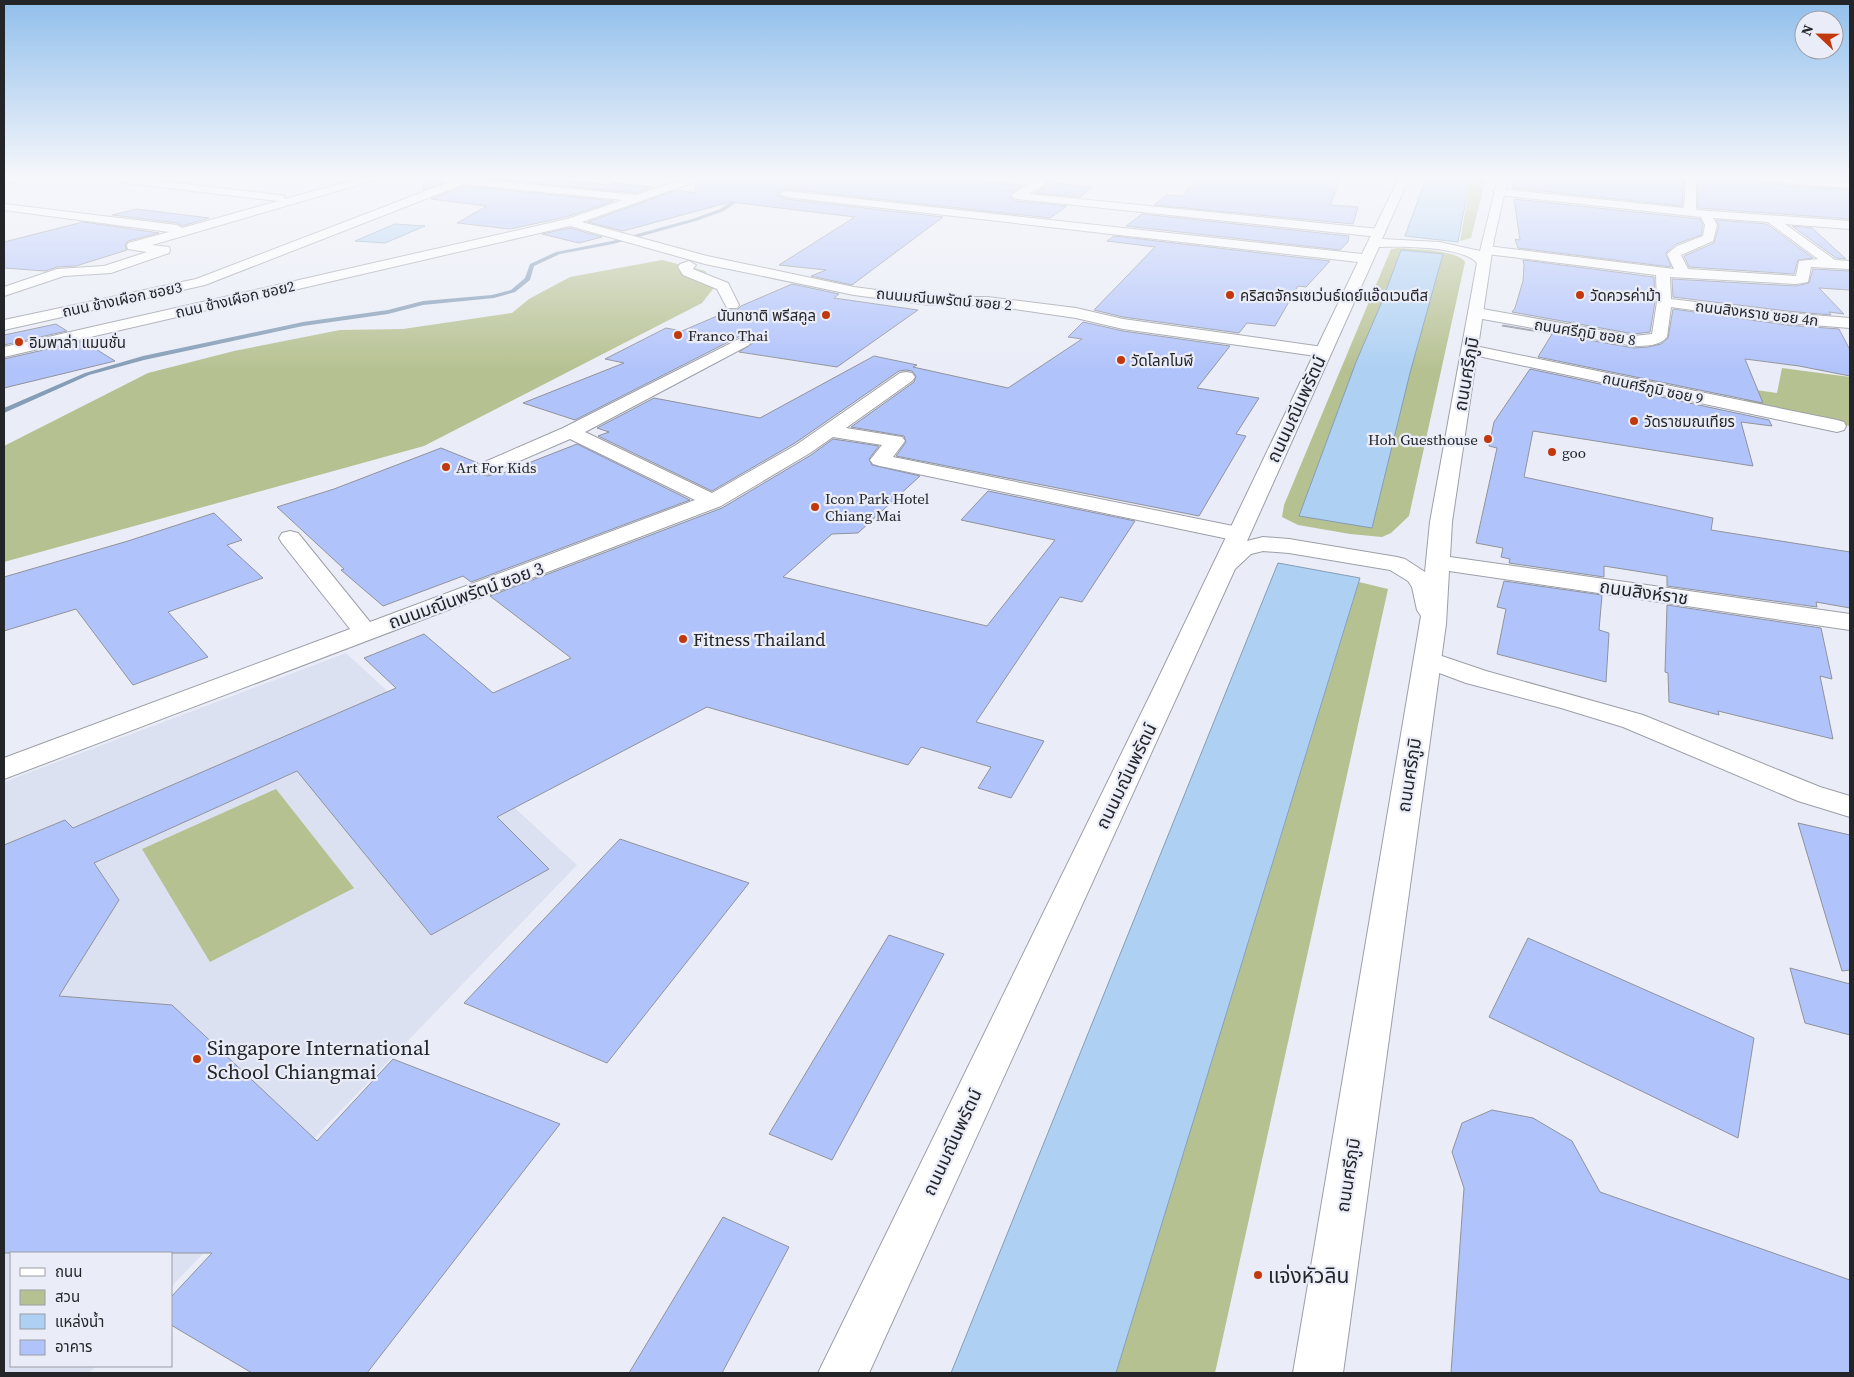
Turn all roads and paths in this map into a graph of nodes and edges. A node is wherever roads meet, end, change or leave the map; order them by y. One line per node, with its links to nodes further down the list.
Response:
1 (145, 242): 19 (street)
2 (303, 242): 24 (street, ถนน ช้างเผือก ซอย3)
3 (482, 242): 27 (street, ถนน ช้างเผือก ซอย2)
4 (640, 242): 14 (street, ถนนมณีนพรัตน์ ซอย 2)
5 (1217, 242): 13 (street)
6 (1375, 242): 13 (street, ถนนมณีนพรัตน์)
7 (1409, 242): 11 (street)
8 (1488, 242): 12 (street, ถนนศรีภูมิ)
9 (1701, 242): 18 (street)
10 (1804, 242): 15 (street)
11 (1463, 248): 12 (street); 12 (street)
12 (1486, 252): 17 (street); 22 (street, ถนนศรีภูมิ)
13 (1367, 259): 28 (street, ถนนมณีนพรัตน์)
14 (705, 260): 21 (street); 28 (street, ถนนมณีนพรัตน์ ซอย 2)
15 (1830, 263): 16 (street); 18 (street)
16 (1850, 266)
17 (1663, 272): 18 (street); 20 (street, ถนนศรีภูมิ ซอย 8)
18 (1683, 274)
19 (4, 292)
20 (1664, 302): 22 (street, ถนนศรีภูมิ ซอย 8); 23 (street, ถนนสิงหราช ซอย 4ก)
21 (732, 305)
22 (1477, 313): 26 (street, ถนนศรีภูมิ)
23 (1850, 323)
24 (4, 325)
25 (743, 342): 32 (street)
26 (1470, 350): 30 (street, ถนนศรีภูมิ ซอย 9); 36 (street, ถนนศรีภูมิ)
27 (4, 352)
28 (1323, 352): 34 (street, ถนนมณีนพรัตน์)
29 (906, 378): 31 (street, ถนนมณีนพรัตน์ ซอย 3)
30 (1836, 426)
31 (830, 431): 35 (street, ถนนมณีนพรัตน์ ซอย 3); 37 (street)
32 (570, 432): 33 (street); 35 (street)
33 (487, 468)
34 (1254, 500): 37 (street, ถนนมณีนพรัตน์); 39 (street)
35 (713, 501): 44 (street, ถนนมณีนพรัตน์ ซอย 3)
36 (1441, 522): 40 (street); 41 (street, ถนนศรีภูมิ)
37 (1238, 534): 42 (street, ถนนมณีนพรัตน์)
38 (290, 538): 44 (street)
39 (1286, 542): 40 (street); 42 (street)
40 (1393, 559): 45 (street)
41 (1437, 562): 43 (street, ถนนสิงห์ราช); 45 (street, ถนนศรีภูมิ)
42 (1222, 567): 48 (street, ถนนมณีนพรัตน์)
43 (1850, 622)
44 (365, 632): 46 (street, ถนนมณีนพรัตน์ ซอย 3)
45 (1430, 641): 47 (street); 49 (street, ถนนศรีภูมิ)
46 (4, 769)
47 (1850, 807)
48 (843, 1373)
49 (1318, 1373)

